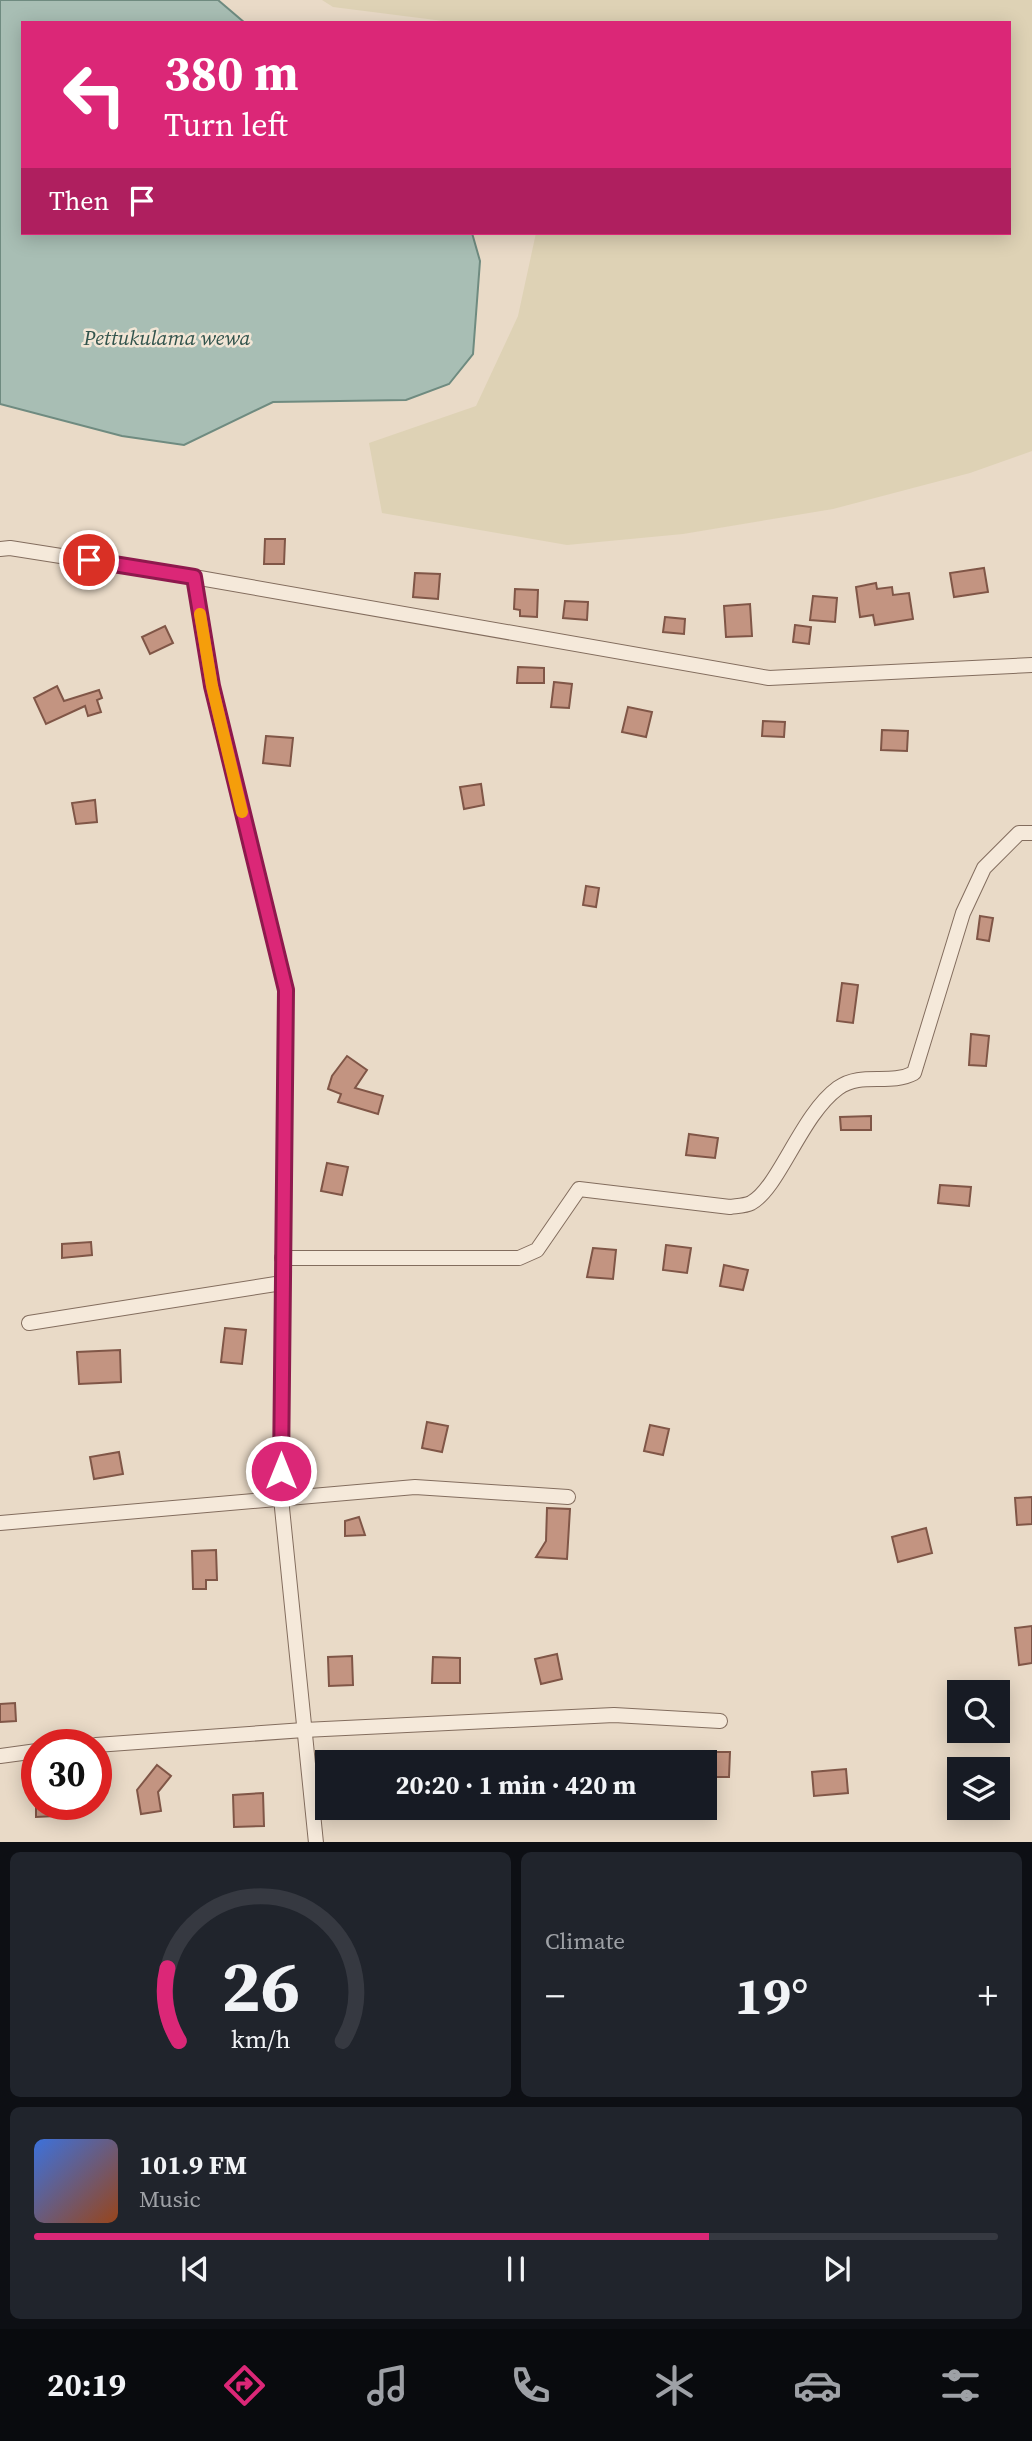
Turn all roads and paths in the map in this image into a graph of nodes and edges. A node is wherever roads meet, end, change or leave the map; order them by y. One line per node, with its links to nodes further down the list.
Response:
1 (0, 549): 2 (street)
2 (194, 577): 3 (street); 5 (street)
3 (1032, 665)
4 (1032, 833): 5 (street)
5 (282, 1258): 6 (street)
6 (282, 1283): 7 (street); 9 (street)
7 (29, 1323)
8 (568, 1497): 9 (street)
9 (281, 1498): 10 (street); 12 (street)
10 (0, 1522)
11 (720, 1721): 12 (street)
12 (304, 1731): 13 (street); 16 (street)
13 (112, 1744)
14 (21, 1753): 15 (street)
15 (0, 1756)
16 (316, 1842)

